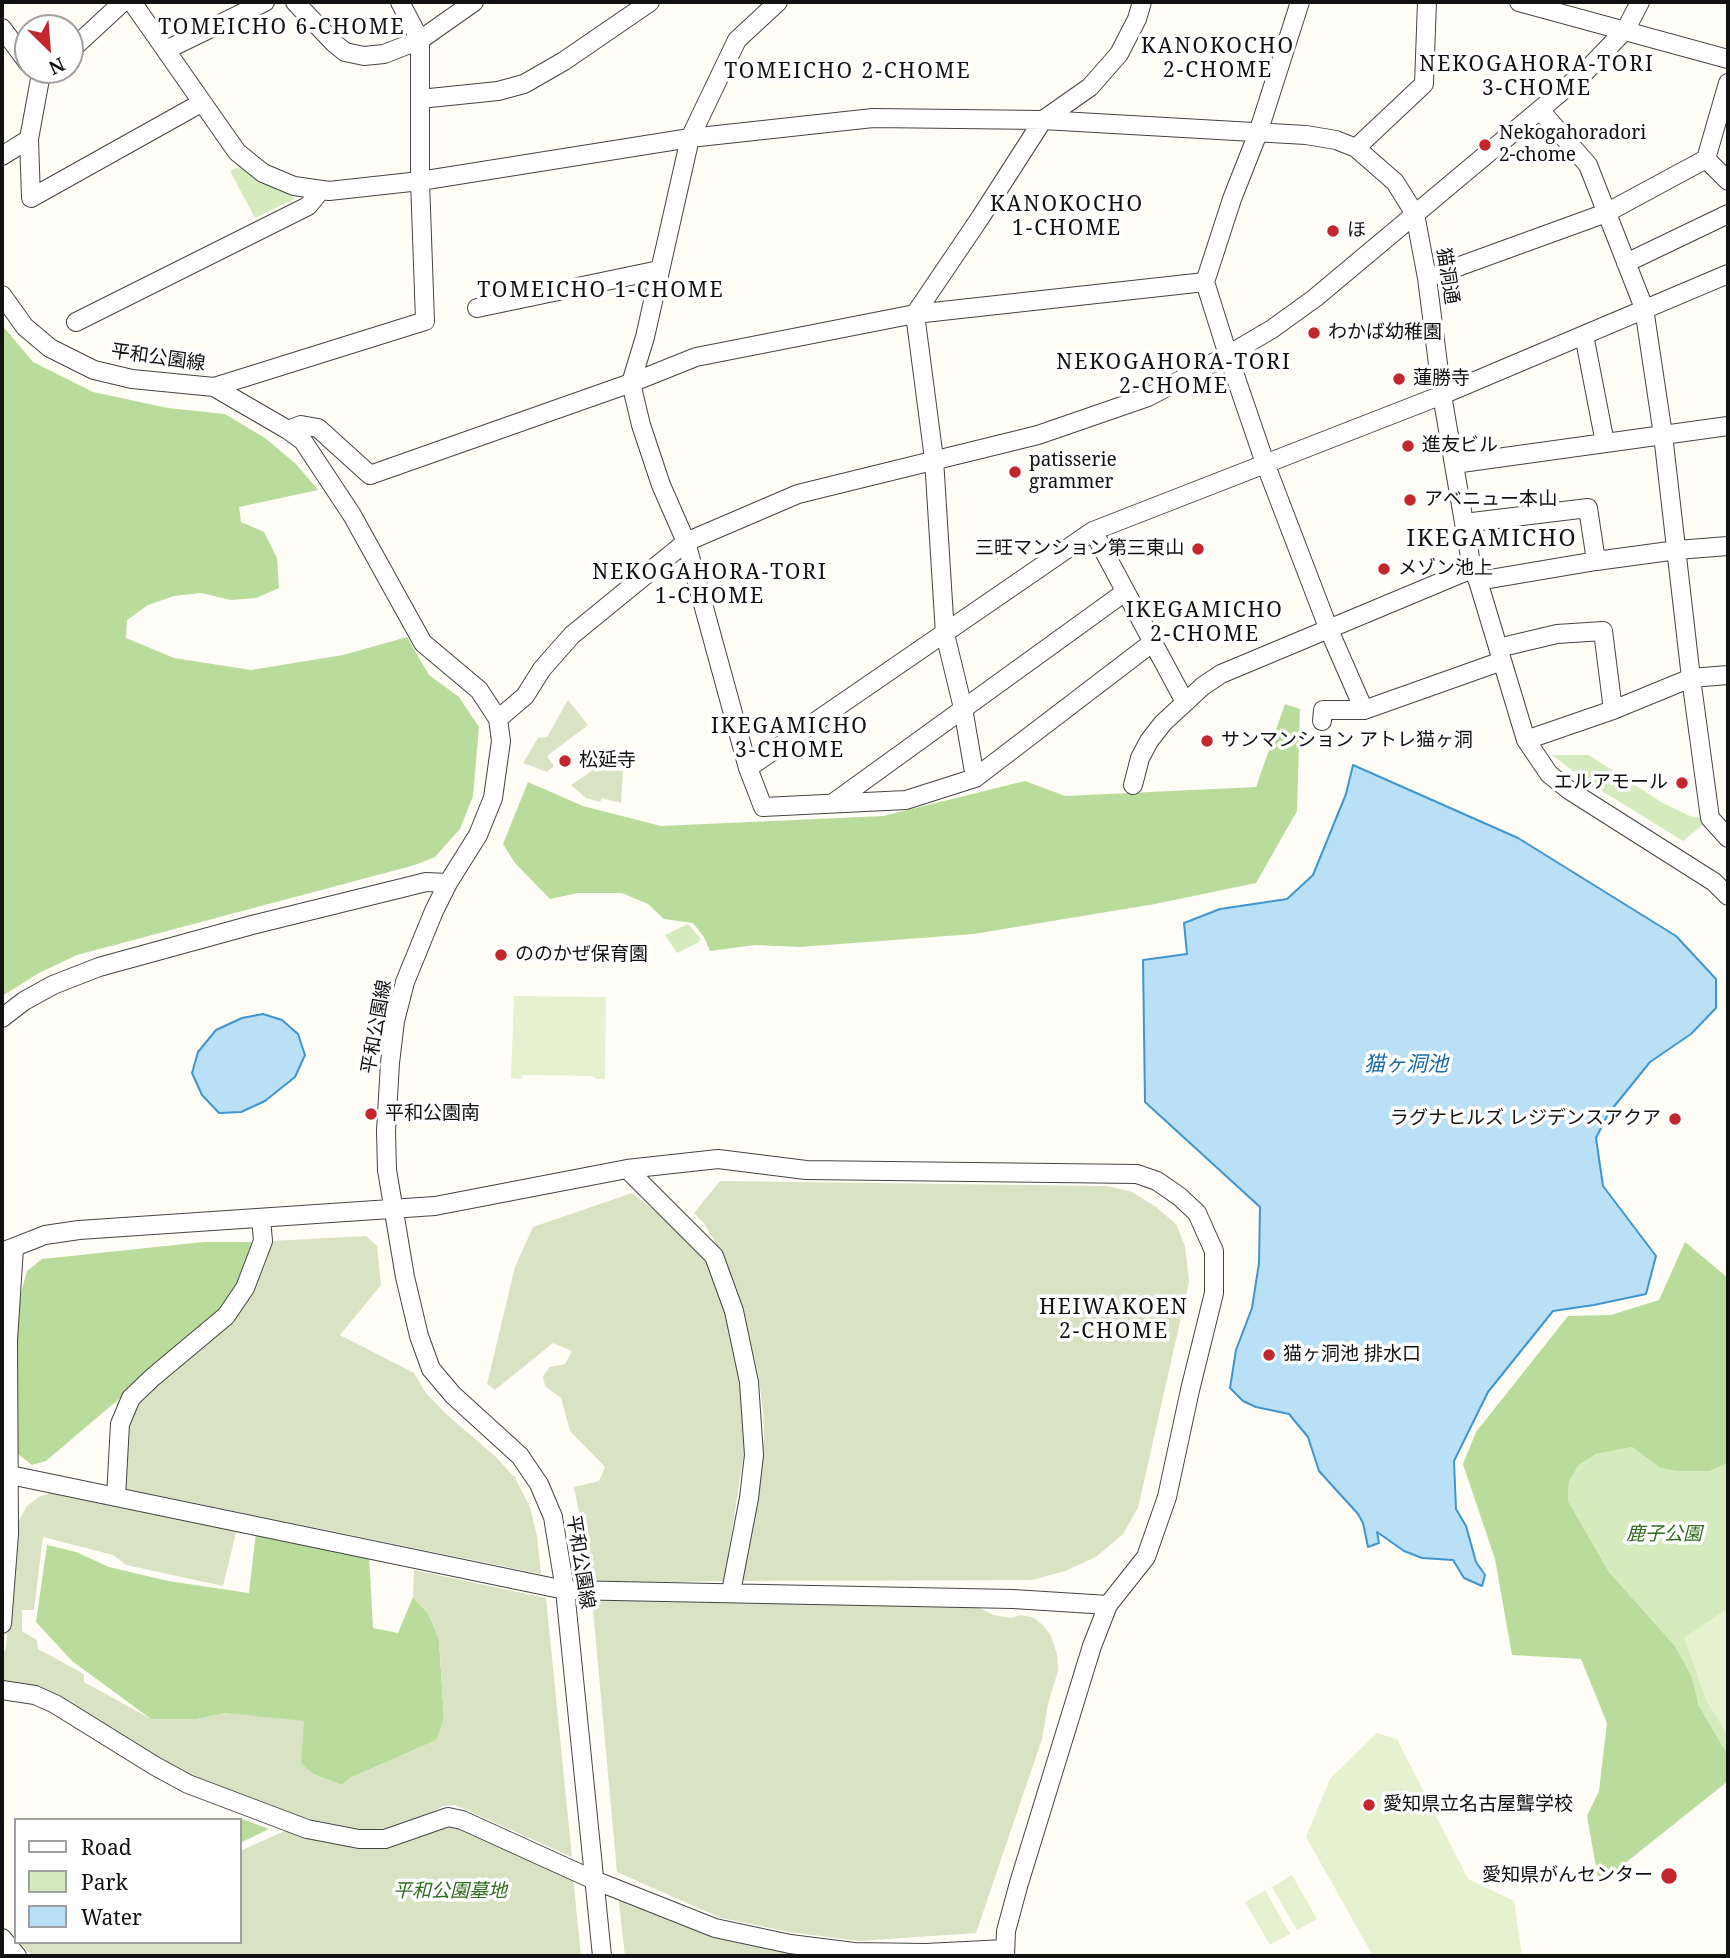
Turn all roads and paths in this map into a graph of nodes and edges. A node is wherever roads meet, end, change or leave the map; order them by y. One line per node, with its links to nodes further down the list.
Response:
1 (123, 2): 16 (street)
2 (132, 2): 19 (street)
3 (265, 2): 19 (street)
4 (295, 2): 17 (street)
5 (400, 2): 17 (street)
6 (474, 2): 17 (street)
7 (650, 2): 23 (street)
8 (778, 2): 28 (street)
9 (1142, 2): 26 (street)
10 (1300, 2): 27 (street)
11 (1427, 2): 30 (street)
12 (1640, 2): 15 (street)
13 (1527, 3): 15 (street)
14 (2, 27): 18 (street)
15 (1626, 29): 20 (street); 25 (street)
16 (84, 38)
17 (420, 40): 23 (street)
18 (14, 44)
19 (166, 50): 24 (street)
20 (1728, 59)
21 (1728, 83): 32 (street)
22 (39, 84): 29 (street)
23 (419, 99): 33 (street)
24 (201, 103): 29 (street); 35 (street)
25 (1540, 110): 36 (street); 37 (street)
26 (1043, 120): 27 (street); 28 (street); 47 (street)
27 (1258, 133): 30 (street); 43 (street)
28 (690, 138): 33 (street); 40 (street)
29 (29, 139): 31 (street)
30 (1356, 148): 37 (street)
31 (2, 156)
32 (1706, 159): 34 (street); 36 (street)
33 (420, 181): 35 (street); 52 (street)
34 (1728, 181)
35 (321, 190): 48 (street)
36 (1606, 213): 39 (street); 42 (street)
37 (1415, 214): 42 (street, 猫洞通); 50 (street)
38 (1728, 214): 39 (street)
39 (1626, 262): 46 (street)
40 (659, 270): 45 (street); 51 (street)
41 (1728, 274): 46 (street)
42 (1427, 278): 53 (street, 猫洞通)
43 (1205, 282): 47 (street); 50 (street)
44 (2, 295): 52 (street, 平和公園線)
45 (477, 308)
46 (1644, 309): 49 (street); 56 (street)
47 (915, 314): 51 (street); 58 (street)
48 (76, 322)
49 (1584, 335): 53 (street); 57 (street)
50 (1228, 355): 58 (street); 59 (street)
51 (631, 383): 55 (street); 63 (street)
52 (214, 387): 55 (street, 平和公園線)
53 (1442, 395): 59 (street); 60 (street, 猫洞通)
54 (1728, 426): 56 (street)
55 (288, 429): 79 (street, 平和公園線)
56 (1663, 435): 57 (street); 65 (street)
57 (1605, 443): 60 (street)
58 (934, 459): 63 (street); 70 (street)
59 (1265, 463): 62 (street); 69 (street)
60 (1454, 464): 61 (street, 猫洞通)
61 (1464, 523): 66 (street); 67 (street, 猫洞通)
62 (1093, 531): 68 (street); 70 (street)
63 (686, 542): 79 (street); 82 (street)
64 (1728, 546): 65 (street)
65 (1677, 550): 66 (street); 74 (street)
66 (1597, 561): 67 (street)
67 (1475, 575): 69 (street); 72 (street, 猫洞通)
68 (1125, 592): 71 (street); 76 (street)
69 (1329, 630): 75 (street); 77 (street)
70 (946, 634): 76 (street); 82 (street)
71 (1153, 642): 75 (street); 83 (street)
72 (1500, 655): 77 (street); 78 (street); 81 (street, 猫洞通)
73 (1728, 675): 74 (street)
74 (1690, 678): 78 (street); 86 (street)
75 (1185, 702): 84 (street)
76 (962, 708): 83 (street); 85 (street)
77 (1364, 710): 80 (street)
78 (1613, 710): 81 (street)
79 (498, 719): 87 (street, 平和公園線)
80 (1322, 721)
81 (1526, 740): 88 (street, 猫洞通)
82 (748, 768): 85 (street)
83 (975, 778): 85 (street)
84 (1133, 785)
85 (833, 803)
86 (1728, 838)
87 (448, 883): 89 (street); 91 (street, 平和公園線)
88 (1728, 896)
89 (2, 1018)
90 (627, 1169): 91 (street); 98 (street); 99 (street)
91 (392, 1210): 92 (street); 97 (street, 平和公園線)
92 (261, 1218): 93 (street); 95 (street)
93 (8, 1250): 94 (street)
94 (10, 1475): 95 (street); 96 (street)
95 (116, 1497): 97 (street)
96 (5, 1533): 100 (street)
97 (565, 1590): 98 (street); 102 (street, 平和公園線)
98 (731, 1592): 99 (street)
99 (1108, 1605): 104 (street)
100 (2, 1624)
101 (2, 1690): 102 (street)
102 (594, 1880): 104 (street); 106 (street, 平和公園線)
103 (2, 1938): 105 (street)
104 (1005, 1953)
105 (17, 1956)
106 (602, 1956)

